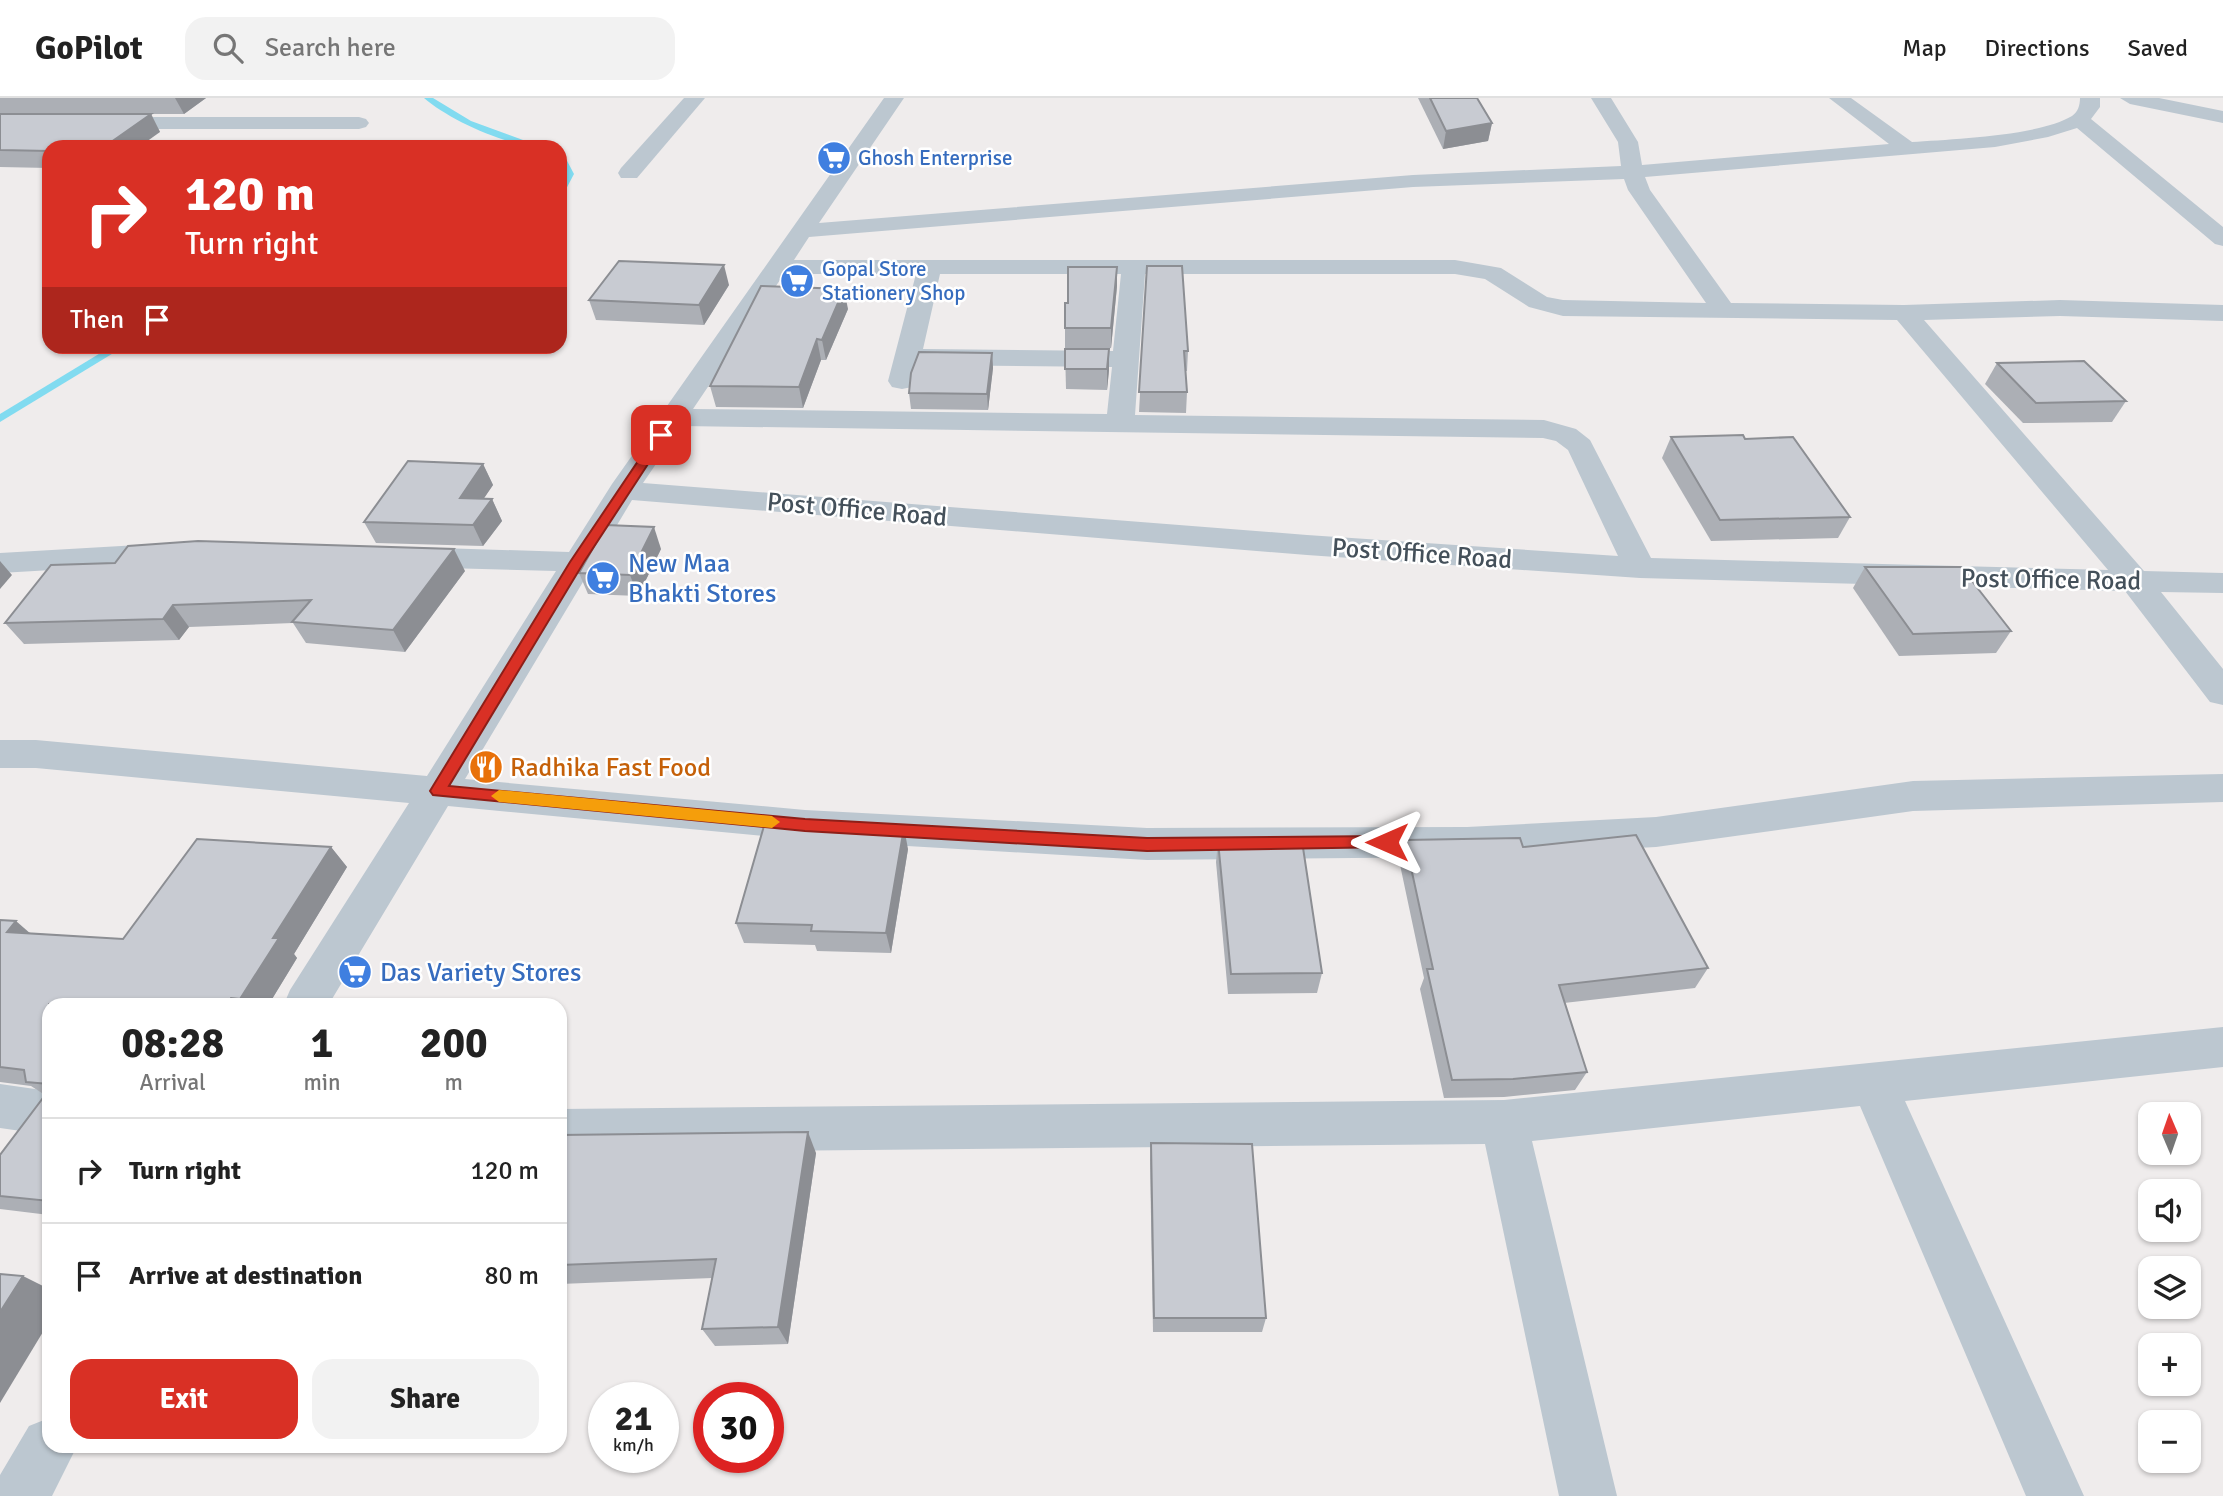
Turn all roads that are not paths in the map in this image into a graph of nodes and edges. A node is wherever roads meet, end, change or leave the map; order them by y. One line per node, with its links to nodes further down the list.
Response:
1 (695, 98): 15 (street)
2 (894, 98): 16 (street)
3 (1601, 98): 14 (street)
4 (1839, 98): 13 (street)
5 (2090, 98): 9 (street)
6 (2130, 98): 8 (street)
7 (202, 104): 11 (street)
8 (2223, 117)
9 (2080, 120): 13 (street); 17 (street)
10 (0, 123): 11 (street)
11 (175, 123): 12 (street)
12 (359, 123)
13 (1908, 149): 14 (street)
14 (1632, 172): 16 (street); 21 (street)
15 (629, 173)
16 (803, 231): 18 (street)
17 (2223, 239)
18 (778, 267): 19 (street); 25 (street)
19 (930, 267): 20 (street); 24 (street)
20 (1134, 267): 21 (street); 24 (street)
21 (1724, 311): 22 (street)
22 (1905, 313): 23 (street); 33 (street)
23 (2223, 313)
24 (1126, 359): 26 (street)
25 (674, 417): 26 (street); 27 (street)
26 (1120, 424): 32 (street)
27 (623, 490): 30 (street); 32 (street, Post Office Road)
28 (200, 551): 31 (street)
29 (375, 556): 30 (street)
30 (577, 562): 38 (street)
31 (0, 563)
32 (1640, 568): 33 (street, Post Office Road)
33 (2135, 581): 34 (street, Post Office Road); 35 (street)
34 (2223, 583)
35 (2223, 693)
36 (0, 754): 38 (street)
37 (2223, 788): 38 (street)
38 (438, 791): 39 (street)
39 (310, 998)
40 (2223, 1047): 41 (street)
41 (1874, 1085): 44 (street); 49 (street)
42 (0, 1106): 43 (street)
43 (42, 1111)
44 (1504, 1122): 45 (street); 48 (street)
45 (567, 1132)
46 (45, 1453): 47 (street)
47 (20, 1496)
48 (1588, 1496)
49 (2055, 1496)

